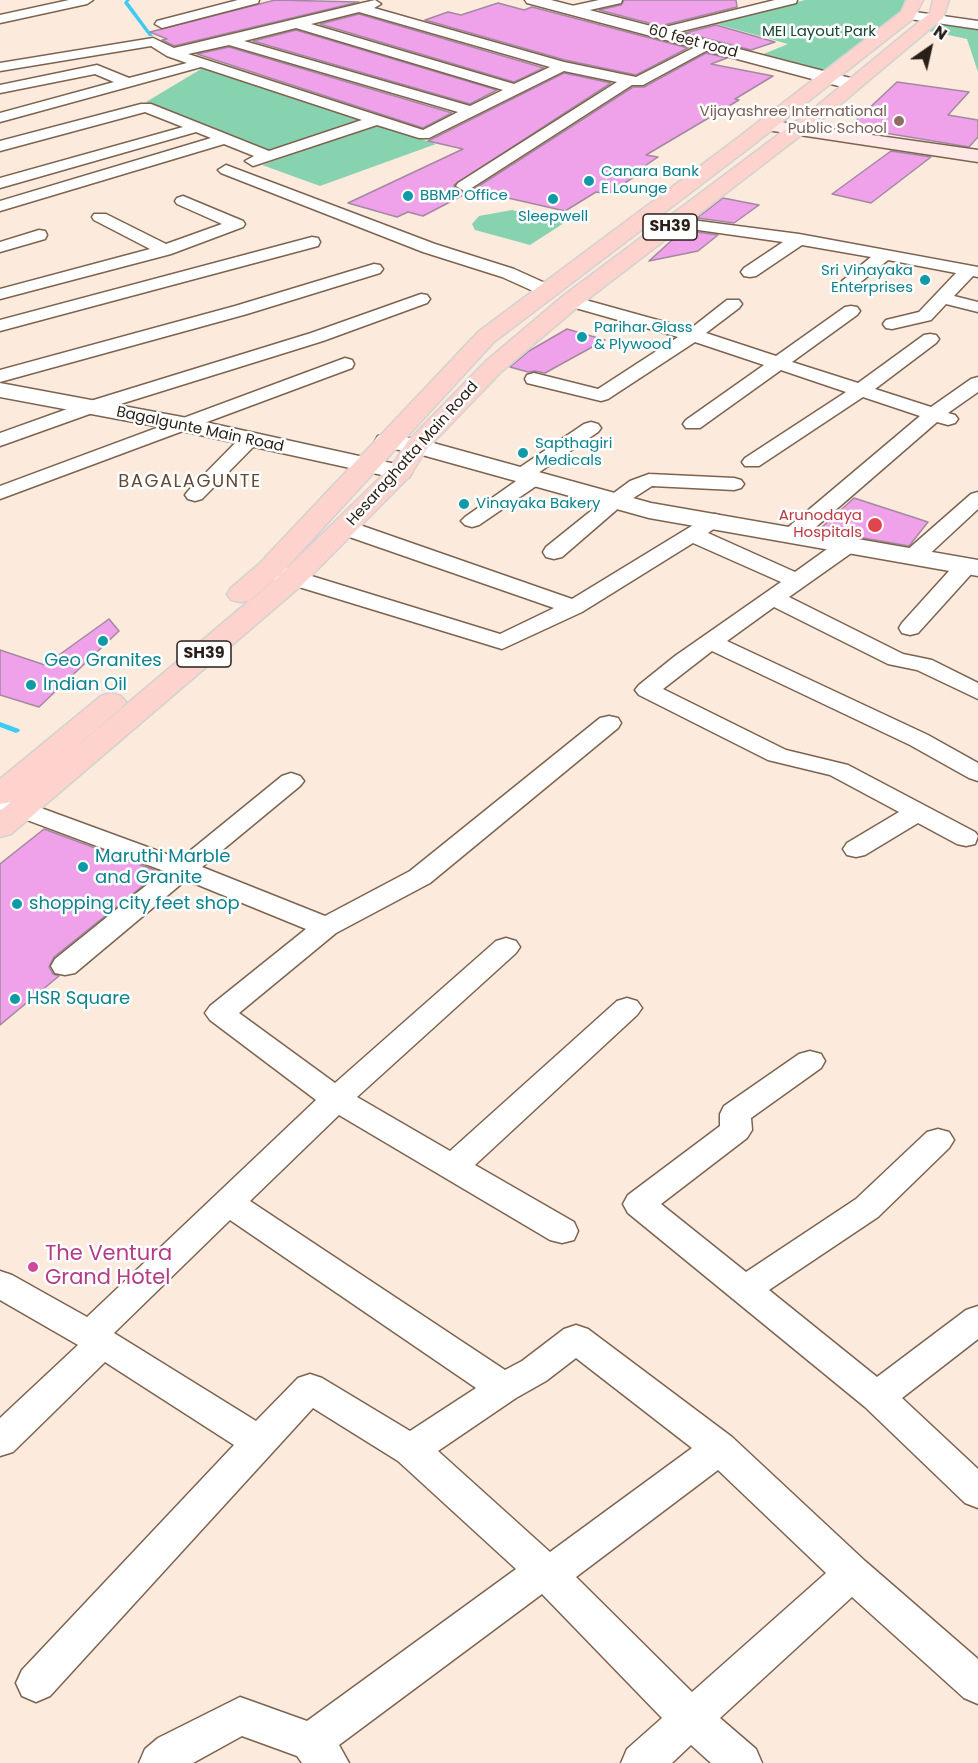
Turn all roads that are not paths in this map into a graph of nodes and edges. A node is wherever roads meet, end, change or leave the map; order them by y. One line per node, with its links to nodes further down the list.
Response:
1 (87, 0): 12 (street)
2 (388, 0): 9 (street)
3 (533, 0): 11 (street, 60 feet road)
4 (616, 0): 11 (street)
5 (791, 0): 16 (street)
6 (924, 0): 8 (street)
7 (247, 1): 14 (street)
8 (941, 7): 10 (street); 13 (street); 26 (main road, Hesaraghatta Main Road / SH39)
9 (359, 8): 15 (street); 21 (street)
10 (911, 9): 23 (main road, Hesaraghatta Main Road)
11 (572, 10): 16 (street, 60 feet road)
12 (0, 19)
13 (978, 23)
14 (162, 24)
15 (296, 24): 17 (street); 28 (street)
16 (658, 33): 18 (street, 60 feet road)
17 (229, 41): 19 (street); 29 (street)
18 (708, 46): 23 (street, 60 feet road); 24 (street)
19 (172, 53): 20 (street); 22 (street)
20 (201, 63): 25 (street); 31 (street)
21 (562, 66): 24 (street); 28 (street)
22 (0, 67)
23 (826, 77): 26 (street, 60 feet road); 32 (main road, Hesaraghatta Main Road)
24 (630, 80): 40 (street)
25 (129, 84): 27 (street); 30 (street)
26 (852, 84): 34 (main road, Hesaraghatta Main Road / SH39)
27 (0, 89)
28 (514, 89): 29 (street)
29 (470, 111): 31 (street)
30 (0, 117)
31 (377, 120): 37 (street)
32 (766, 125): 34 (main road); 55 (main road, Hesaraghatta Main Road)
33 (199, 127): 35 (street); 36 (street); 39 (street)
34 (797, 130): 38 (main road); 44 (main road, Hesaraghatta Main Road / SH39)
35 (227, 138): 37 (street); 42 (street)
36 (0, 146)
37 (269, 156): 55 (street)
38 (978, 156)
39 (0, 183)
40 (464, 186)
41 (183, 201): 49 (street)
42 (0, 206)
43 (100, 217): 49 (street)
44 (676, 223): 46 (street); 59 (main road, Hesaraghatta Main Road / SH39)
45 (39, 235): 48 (street)
46 (799, 239): 50 (street); 53 (street)
47 (312, 242): 64 (street)
48 (0, 247)
49 (165, 250): 56 (street)
50 (884, 255): 52 (street); 54 (street)
51 (374, 269): 71 (street)
52 (974, 271): 57 (street)
53 (750, 272)
54 (851, 281)
55 (548, 291): 80 (main road, Hesaraghatta Main Road)
56 (0, 294)
57 (942, 298): 61 (street); 63 (street)
58 (421, 299): 73 (street)
59 (571, 301): 65 (street); 81 (main road, Hesaraghatta Main Road / SH39)
60 (733, 304): 65 (street)
61 (978, 307)
62 (850, 312): 67 (street)
63 (892, 324)
64 (0, 326)
65 (693, 335): 67 (street); 69 (street)
66 (930, 339): 72 (street)
67 (777, 363): 72 (street); 76 (street)
68 (345, 364): 75 (street)
69 (534, 379)
70 (978, 383): 74 (street)
71 (3, 389): 73 (street, Bagalgunte Main Road)
72 (860, 391): 74 (street); 82 (street)
73 (91, 408): 75 (street, Bagalgunte Main Road); 79 (street)
74 (941, 417): 95 (street)
75 (182, 424): 78 (street, Bagalgunte Main Road); 87 (street)
76 (693, 424)
77 (591, 428): 85 (street)
78 (250, 439): 83 (street, Bagalgunte Main Road); 88 (street)
79 (0, 440)
80 (387, 441): 81 (street); 83 (main road, Hesaraghatta Main Road)
81 (417, 446): 84 (main road, Hesaraghatta Main Road / SH39); 85 (street)
82 (752, 462)
83 (365, 465): 84 (street, Bagalgunte Main Road); 100 (main road, Hesaraghatta Main Road)
84 (400, 472): 93 (main road, Hesaraghatta Main Road / SH39)
85 (529, 476): 90 (street); 92 (street)
86 (734, 484): 90 (street)
87 (0, 493)
88 (195, 495)
89 (978, 498): 98 (street)
90 (614, 502): 91 (street); 97 (street)
91 (715, 519): 94 (street); 95 (street)
92 (472, 521)
93 (346, 528): 100 (main road, Hesaraghatta Main Road / SH39); 103 (street)
94 (692, 534): 101 (street); 103 (street)
95 (794, 534): 96 (street)
96 (849, 544): 98 (street); 101 (street)
97 (554, 552)
98 (914, 556): 99 (street)
99 (972, 567): 104 (street)
100 (280, 575): 103 (street); 110 (main road, Hesaraghatta Main Road / SH39)
101 (798, 581): 102 (street)
102 (774, 598): 105 (street); 106 (street)
103 (574, 607)
104 (910, 628)
105 (711, 642): 108 (street); 111 (street)
106 (978, 692)
107 (609, 723): 116 (street)
108 (978, 773)
109 (291, 781): 115 (street)
110 (7, 802): 112 (main road, Hesaraghatta Main Road / SH39); 115 (street)
111 (918, 812): 113 (street); 114 (street)
112 (0, 827)
113 (966, 838)
114 (855, 849)
115 (185, 870): 116 (street); 118 (street)
116 (326, 927): 121 (street)
117 (506, 947): 121 (street)
118 (65, 966)
119 (627, 1008): 123 (street)
120 (810, 1061): 127 (street)
121 (336, 1099): 123 (street); 124 (street)
122 (938, 1140): 127 (street)
123 (454, 1166): 125 (street)
124 (228, 1203): 129 (street); 130 (street)
125 (562, 1231)
126 (0, 1284): 129 (street)
127 (744, 1290): 131 (street)
128 (978, 1320): 131 (street)
129 (96, 1339): 132 (street); 133 (street)
130 (504, 1388): 134 (street); 135 (street)
131 (877, 1397): 136 (street)
132 (0, 1441)
133 (258, 1441): 135 (street); 139 (street)
134 (719, 1449): 137 (street); 138 (street)
135 (411, 1450): 137 (street)
136 (978, 1492)
137 (547, 1573): 141 (street); 142 (street)
138 (852, 1573): 140 (street); 141 (street)
139 (36, 1683)
140 (978, 1685)
141 (691, 1719): 144 (street); 145 (street)
142 (319, 1753): 143 (street)
143 (160, 1763)
144 (642, 1763)
145 (741, 1763)

